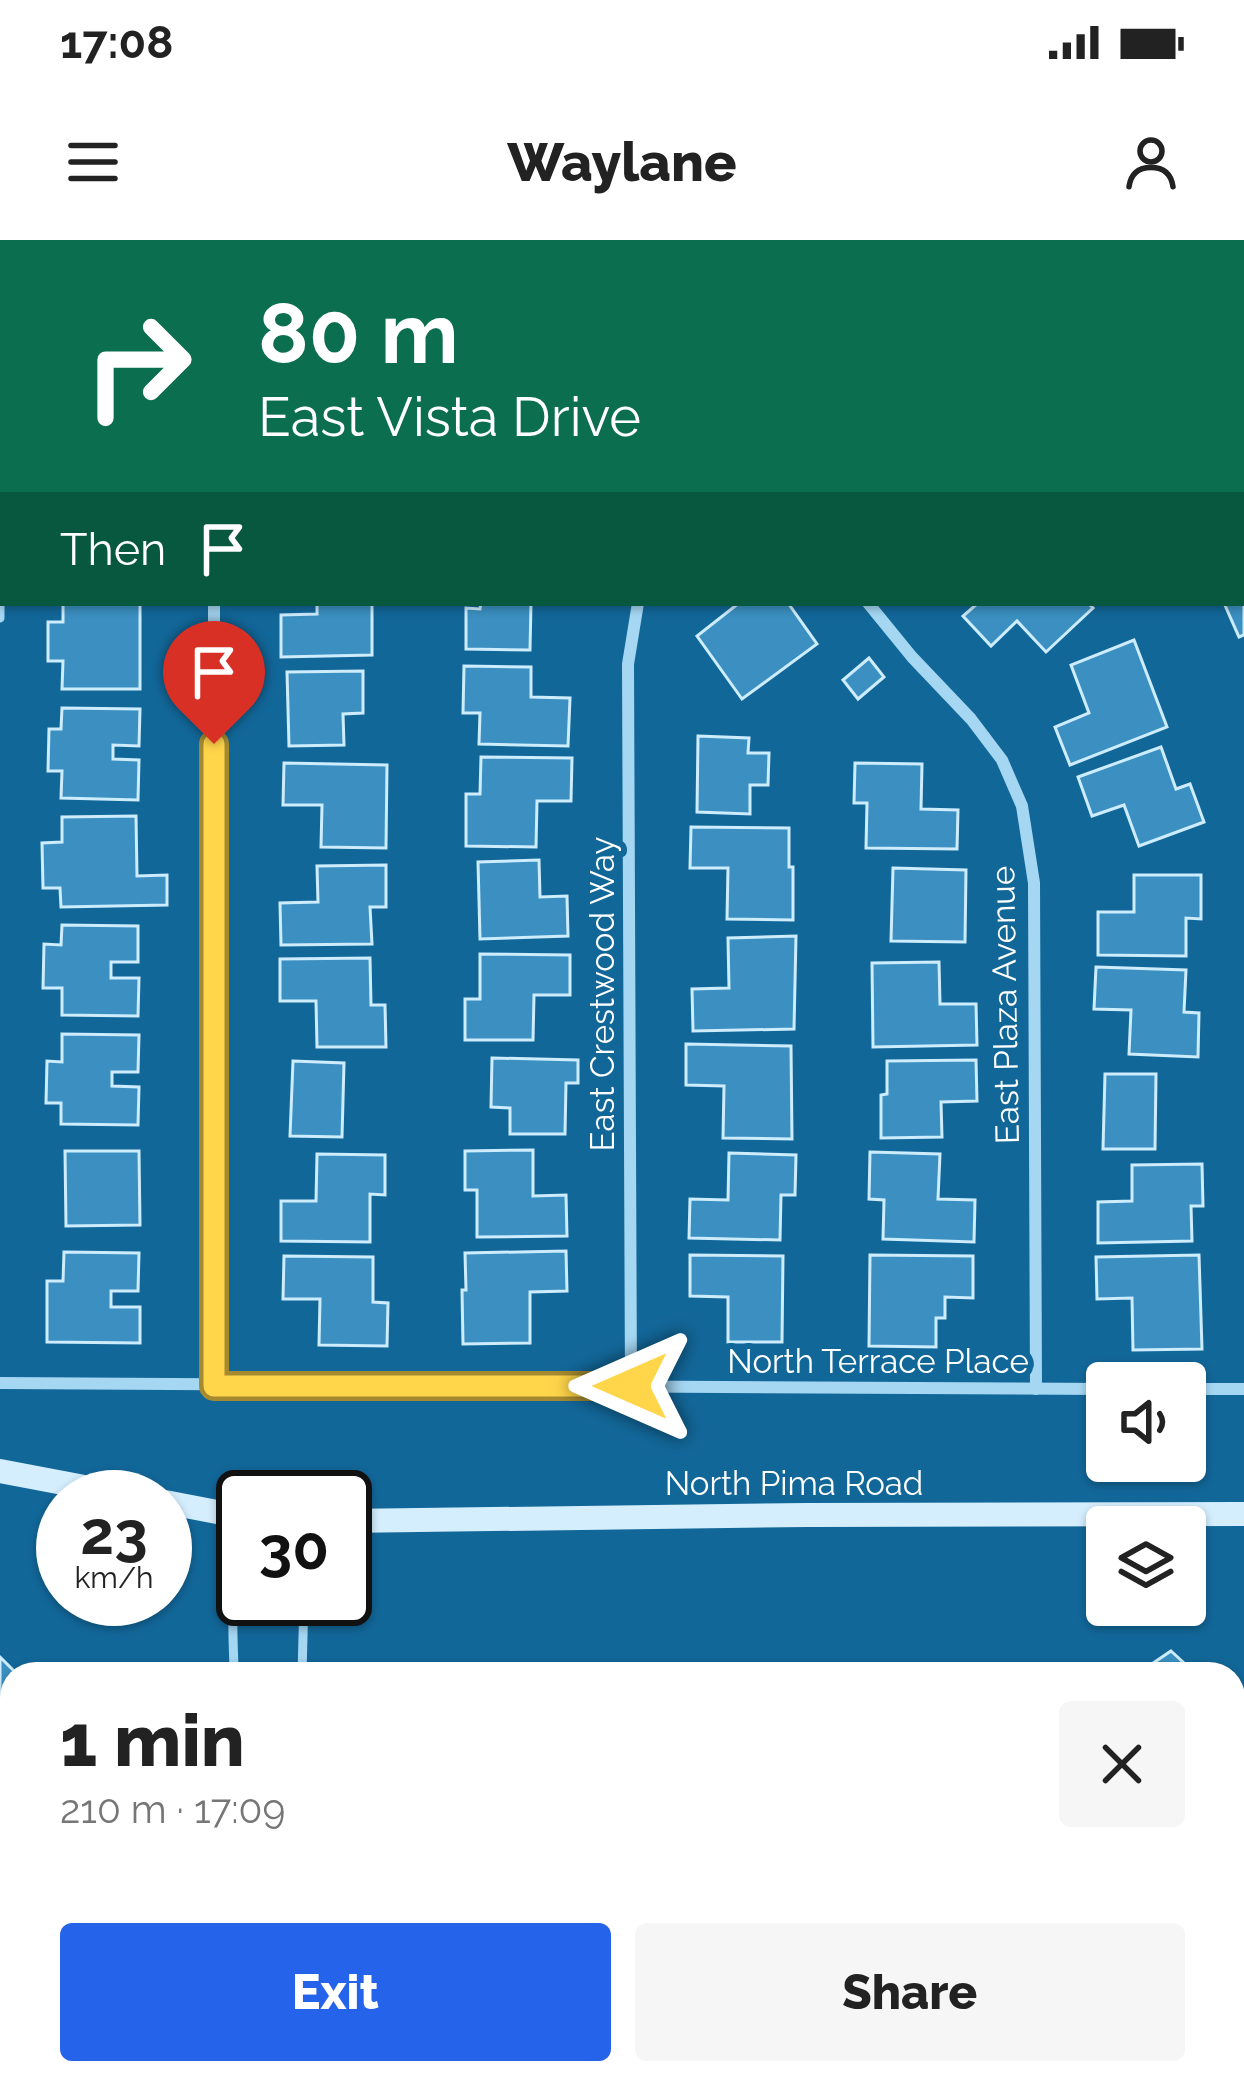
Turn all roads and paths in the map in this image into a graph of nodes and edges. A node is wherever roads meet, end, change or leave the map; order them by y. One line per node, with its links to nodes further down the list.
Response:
1 (214, 606): 5 (street)
2 (638, 606): 6 (street, East Crestwood Way)
3 (870, 606): 7 (street, East Plaza Avenue)
4 (0, 1383): 5 (street, North Terrace Place)
5 (214, 1386): 6 (street, North Terrace Place)
6 (631, 1386): 7 (street, North Terrace Place)
7 (1036, 1389): 8 (street, North Terrace Place)
8 (1086, 1389)
9 (1206, 1389): 10 (street)
10 (1244, 1389)
11 (0, 1471): 12 (main road)
12 (36, 1478)
13 (1244, 1514): 14 (main road, North Pima Road)
14 (372, 1521)
15 (235, 1626): 17 (lane)
16 (303, 1626): 18 (lane)
17 (234, 1662)
18 (302, 1662)

